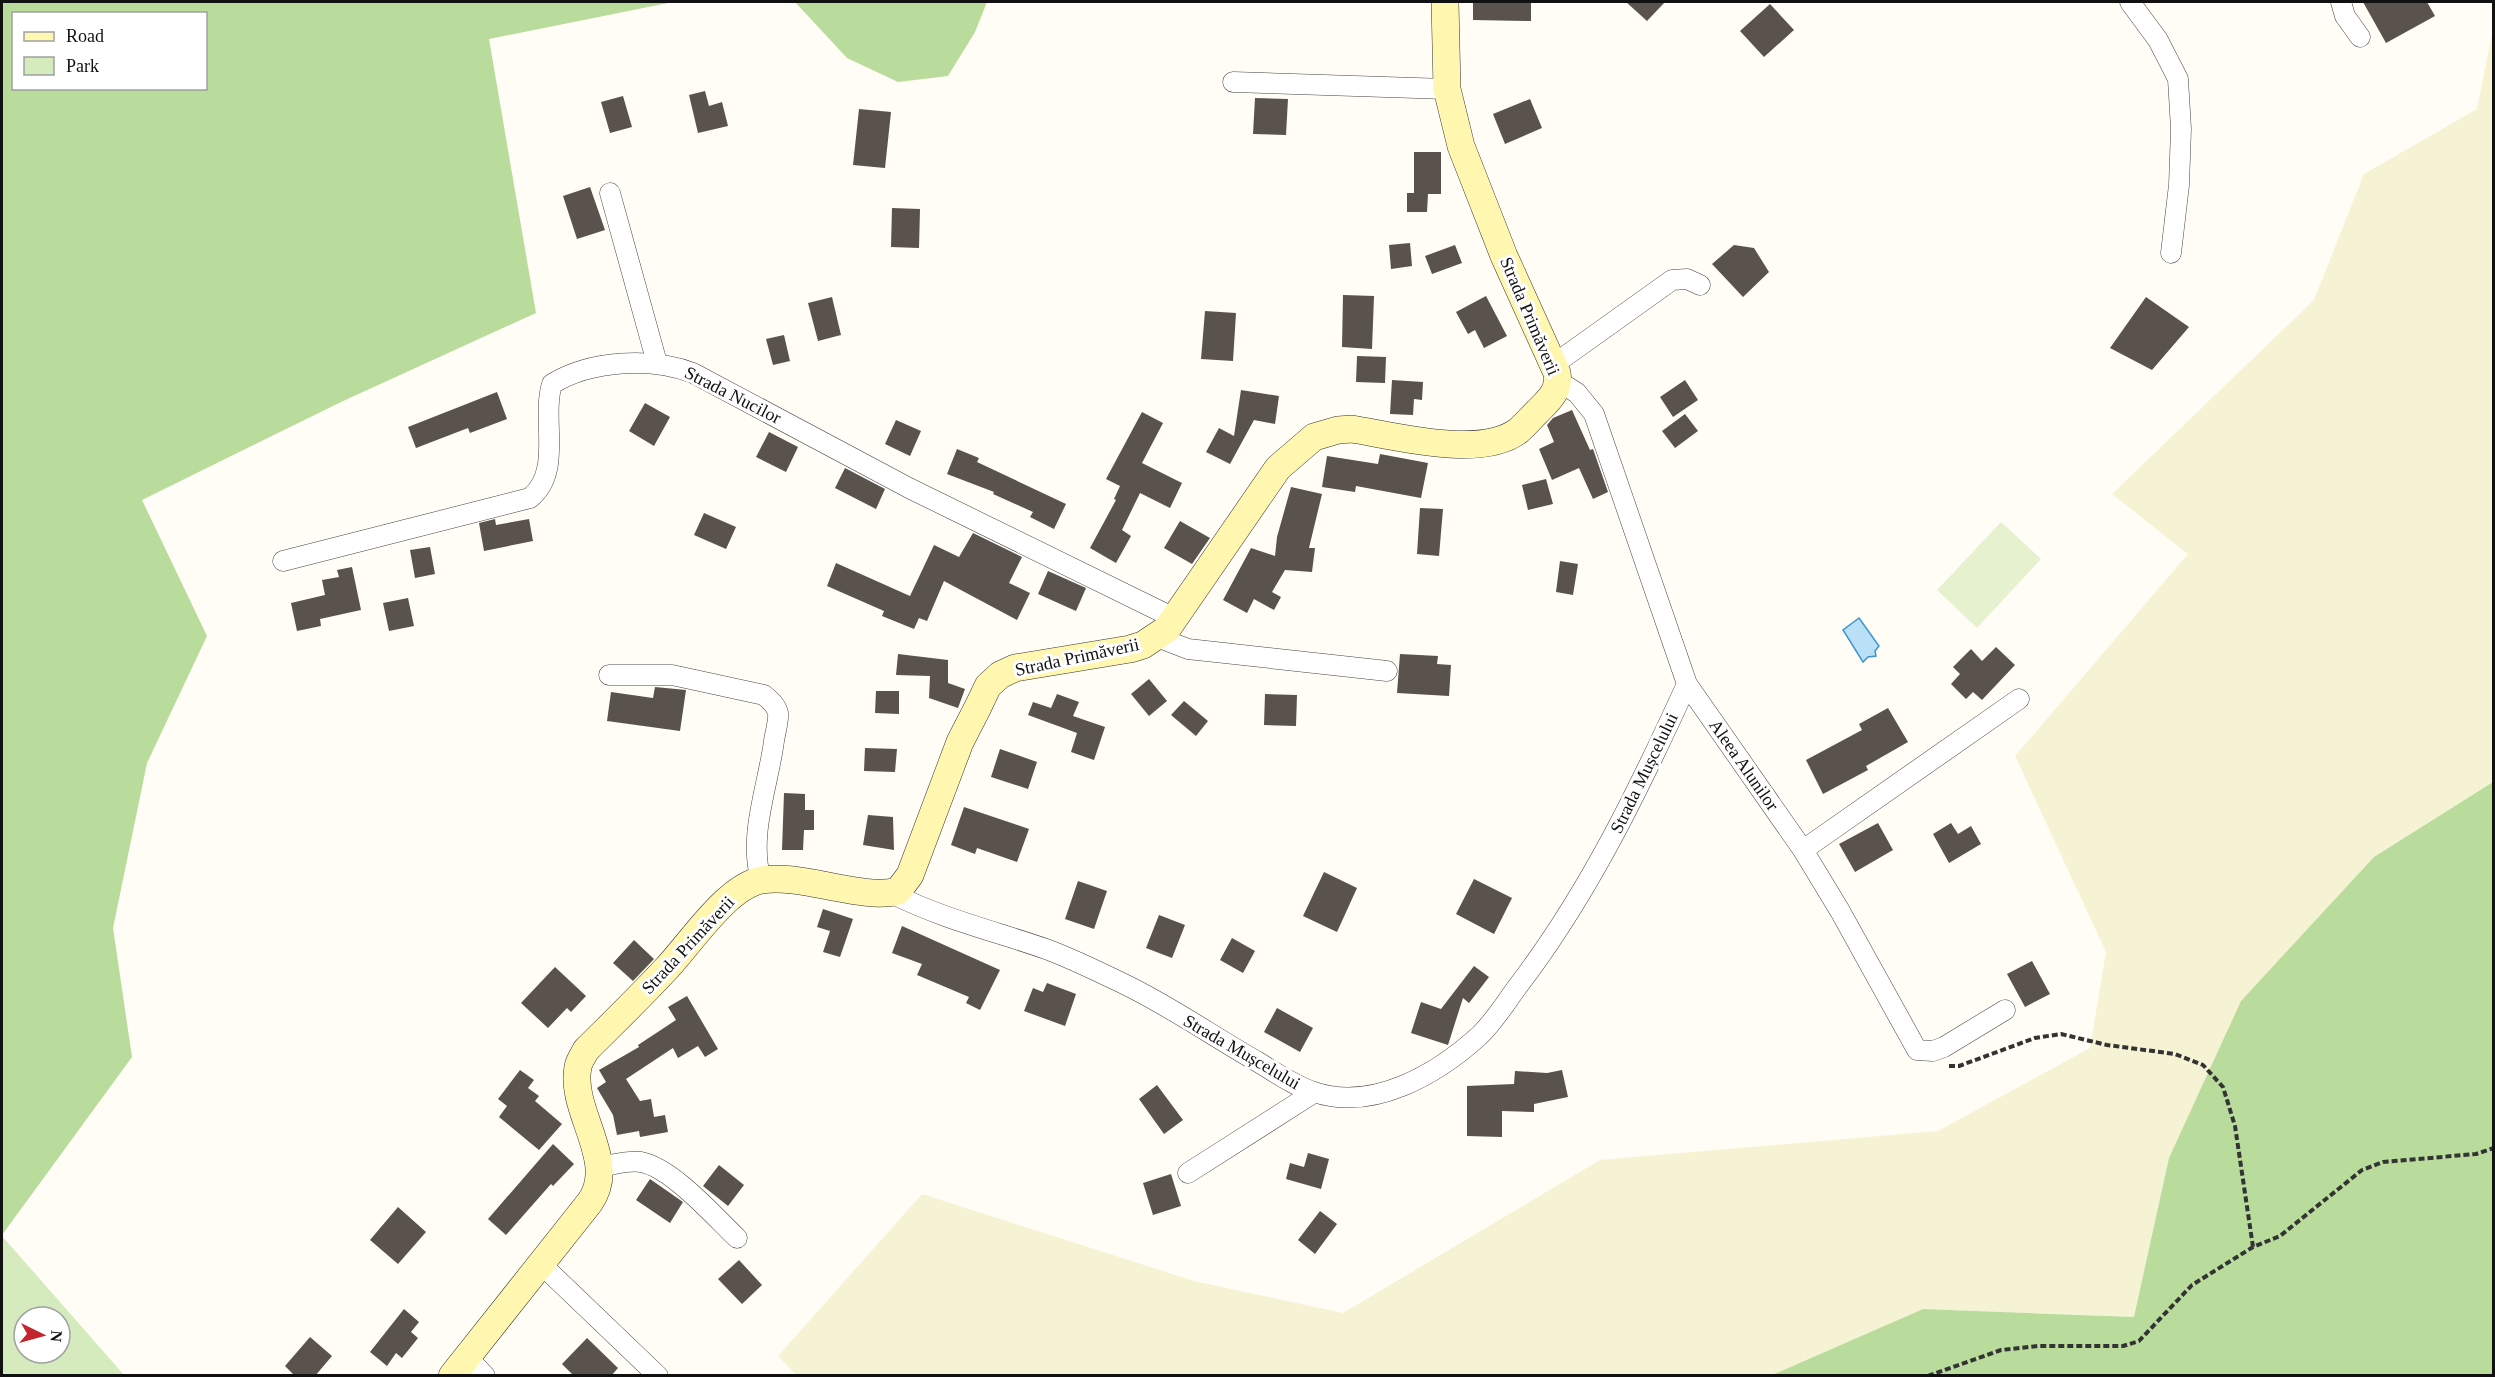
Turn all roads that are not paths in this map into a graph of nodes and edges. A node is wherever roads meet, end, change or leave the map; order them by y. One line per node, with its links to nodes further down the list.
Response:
1 (1445, 2): 6 (street, Strada Primăverii)
2 (2130, 2): 8 (street)
3 (2341, 2): 4 (street)
4 (2360, 37)
5 (1233, 82): 6 (street)
6 (1447, 89): 11 (street, Strada Primăverii)
7 (610, 193): 10 (street)
8 (2171, 254)
9 (1700, 285): 11 (street)
10 (657, 363): 12 (street, Strada Nucilor); 13 (street, Strada Nucilor)
11 (1556, 373): 13 (street, Strada Primăverii); 16 (street, Aleea Alunilor)
12 (283, 561)
13 (1166, 628): 14 (street, Strada Nucilor); 20 (street, Strada Primăverii)
14 (1387, 671)
15 (609, 675): 19 (street)
16 (1687, 684): 18 (street, Aleea Alunilor); 22 (street, Strada Mușcelului)
17 (2019, 699): 18 (street)
18 (1803, 850): 21 (street, Aleea Alunilor)
19 (761, 880): 20 (street, Strada Primăverii); 23 (street, Strada Primăverii)
20 (891, 892): 22 (street, Strada Mușcelului)
21 (2005, 1010)
22 (1315, 1092): 24 (street)
23 (598, 1167): 25 (street); 26 (street, Strada Primăverii)
24 (1188, 1173)
25 (737, 1238)
26 (542, 1264): 27 (street, Strada Primăverii); 28 (street)
27 (468, 1369)
28 (658, 1376)

